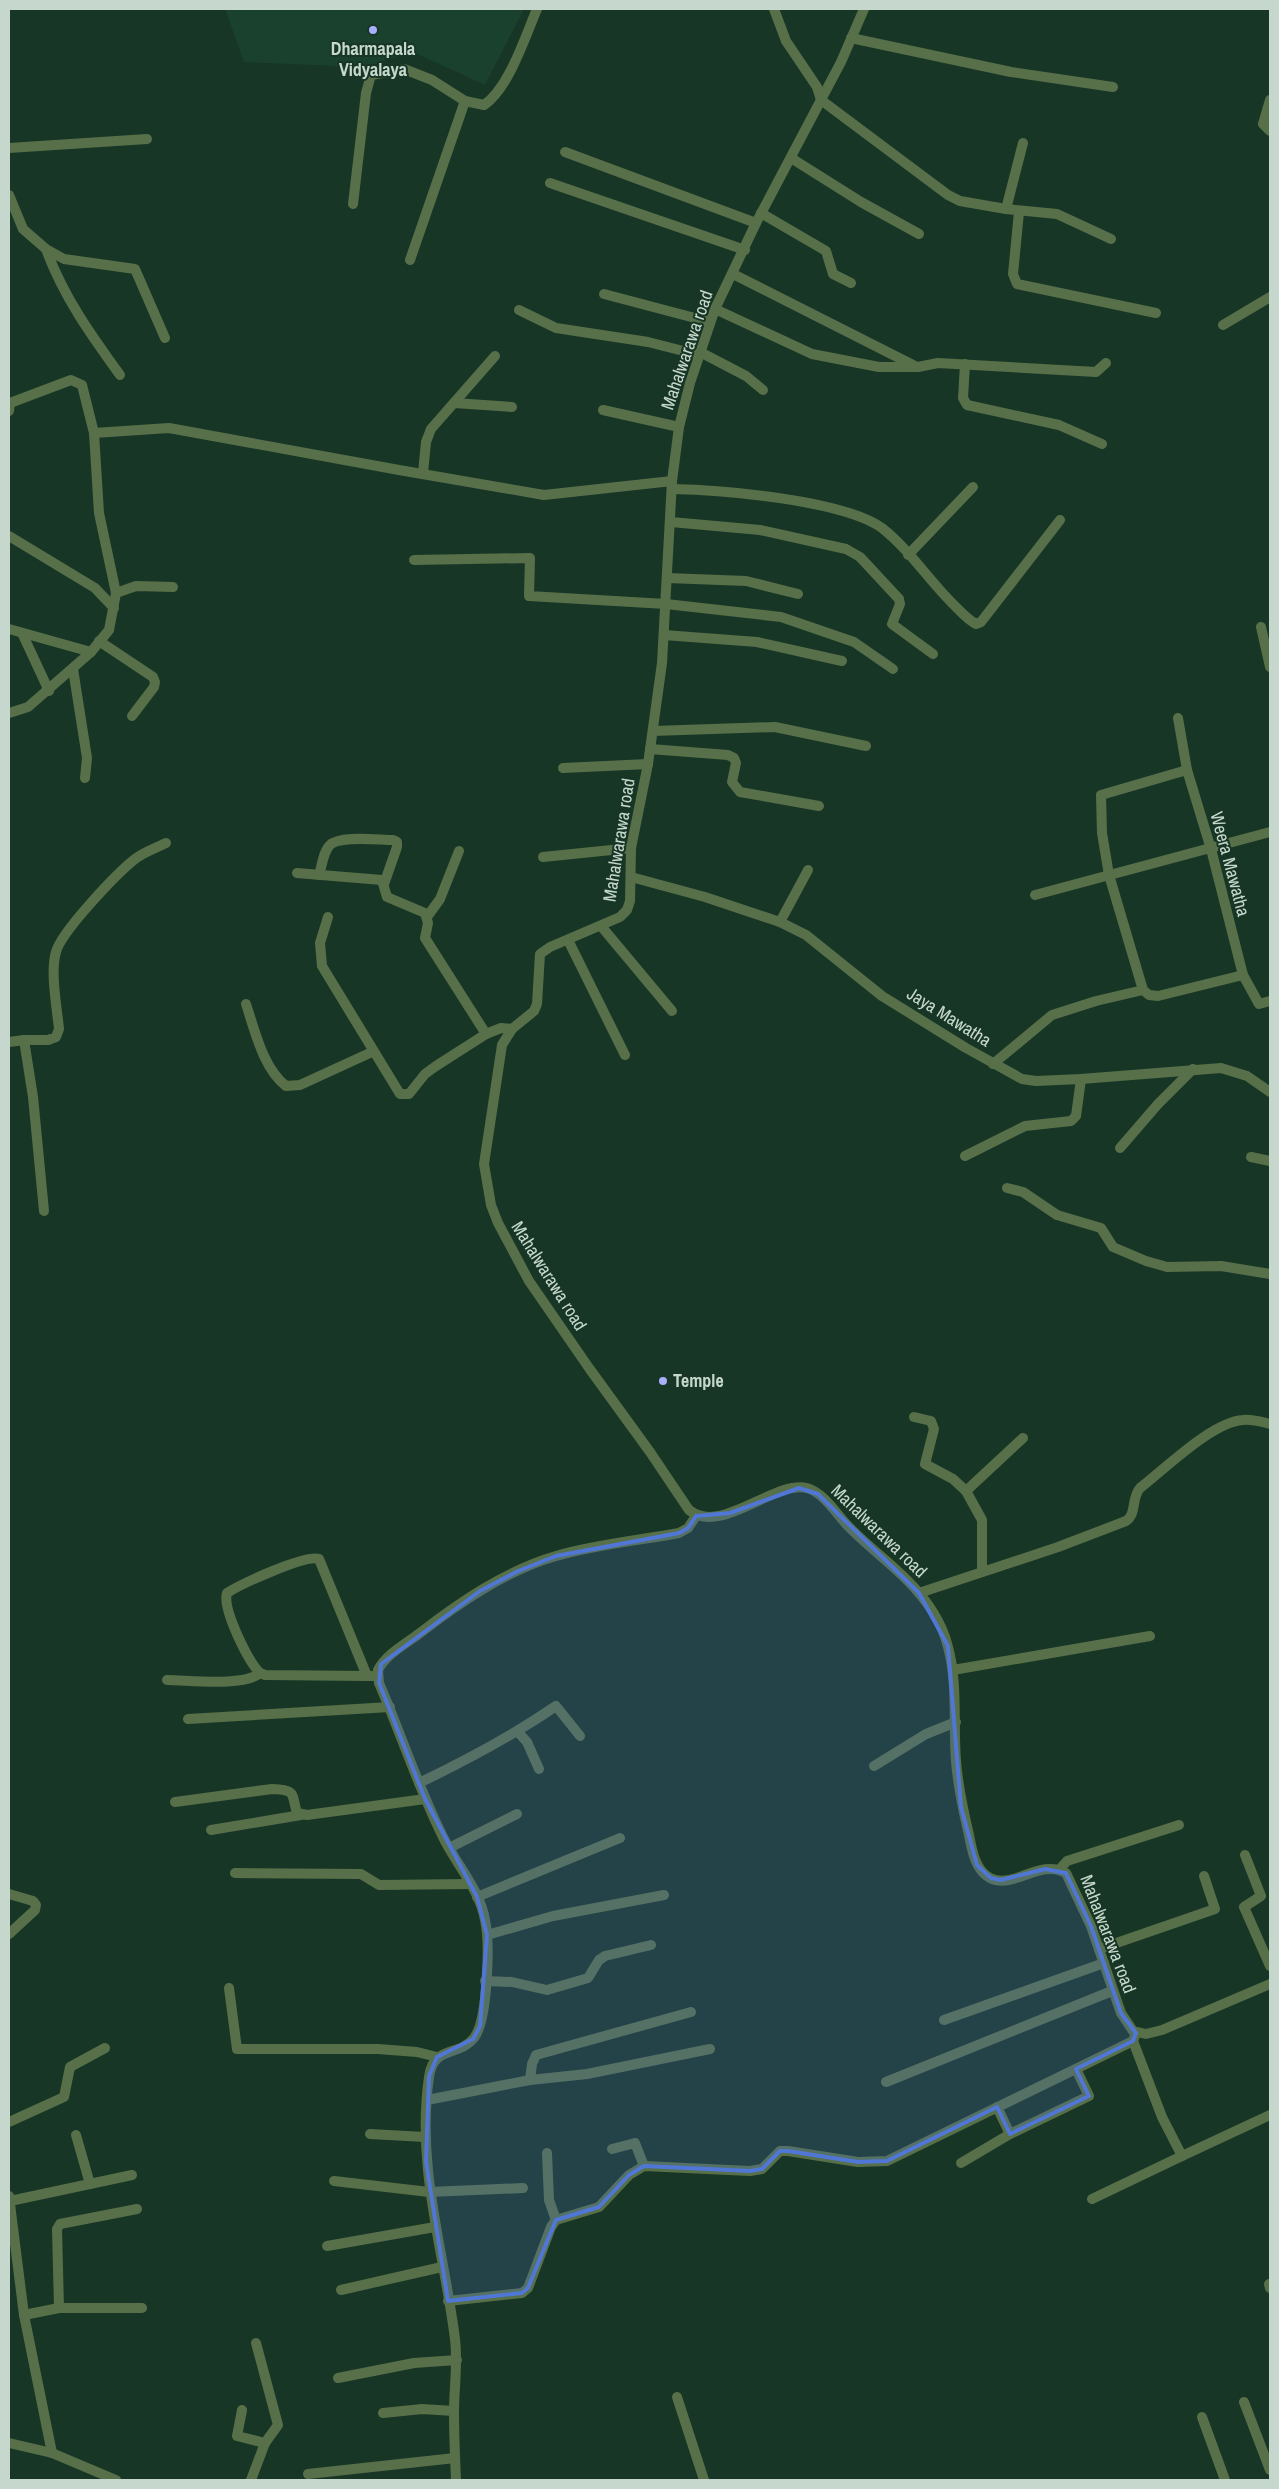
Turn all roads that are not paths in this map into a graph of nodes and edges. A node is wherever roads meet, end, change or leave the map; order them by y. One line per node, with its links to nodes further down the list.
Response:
1 (537, 9): 8 (street)
2 (774, 9): 6 (street)
3 (864, 9): 4 (street, Mahalwarawa road)
4 (851, 38): 5 (street); 6 (street, Mahalwarawa road)
5 (1113, 87)
6 (821, 100): 14 (street, Mahalwarawa road); 18 (street)
7 (1270, 100): 9 (street)
8 (465, 101): 17 (street); 25 (street)
9 (1270, 130)
10 (147, 139): 12 (street)
11 (1023, 143): 18 (street)
12 (9, 148)
13 (564, 152): 20 (street)
14 (791, 158): 20 (street, Mahalwarawa road); 21 (street)
15 (550, 183): 24 (street)
16 (9, 195): 23 (street)
17 (353, 204)
18 (1006, 209): 19 (street)
19 (1019, 212): 22 (street); 32 (street)
20 (759, 218): 24 (street, Mahalwarawa road); 27 (street)
21 (919, 234)
22 (1111, 239)
23 (46, 249): 35 (street); 41 (street)
24 (745, 250): 26 (street, Mahalwarawa road)
25 (410, 260)
26 (733, 274): 30 (street, Mahalwarawa road); 40 (street)
27 (851, 283)
28 (604, 294): 33 (street)
29 (1270, 297): 34 (street)
30 (715, 309): 33 (street, Mahalwarawa road); 40 (street)
31 (519, 310): 36 (street)
32 (1156, 313)
33 (710, 322): 36 (street, Mahalwarawa road)
34 (1223, 325)
35 (165, 338)
36 (699, 354): 42 (street); 47 (street, Mahalwarawa road)
37 (495, 356): 43 (street)
38 (1106, 363): 39 (street)
39 (964, 364): 40 (street); 49 (street)
40 (918, 367)
41 (120, 375)
42 (763, 390)
43 (454, 403): 44 (street); 50 (street)
44 (512, 407)
45 (603, 410): 47 (street)
46 (9, 411): 48 (street)
47 (679, 427): 51 (street, Mahalwarawa road)
48 (94, 433): 50 (street); 60 (street)
49 (1102, 444)
50 (423, 473): 51 (street)
51 (672, 485): 54 (street, Mahalwarawa road); 56 (street)
52 (973, 487): 56 (street)
53 (1060, 520): 56 (street)
54 (671, 522): 58 (street, Mahalwarawa road); 70 (street)
55 (9, 536): 63 (street)
56 (908, 554)
57 (414, 560): 62 (street)
58 (668, 578): 61 (street); 62 (street, Mahalwarawa road)
59 (174, 587): 60 (street)
60 (116, 593): 63 (street)
61 (798, 594)
62 (666, 604): 67 (street, Mahalwarawa road); 74 (street)
63 (114, 608): 68 (street)
64 (1261, 628): 72 (street)
65 (9, 629): 66 (street)
66 (22, 633): 69 (street); 75 (street)
67 (664, 635): 71 (street); 79 (street, Mahalwarawa road)
68 (100, 641): 69 (street); 77 (street)
69 (91, 652): 73 (street)
70 (933, 654)
71 (842, 661)
72 (1270, 666)
73 (73, 669): 75 (street); 85 (street)
74 (893, 669)
75 (48, 691): 76 (street)
76 (9, 713)
77 (132, 716)
78 (1178, 718): 84 (street, Weera Mawatha)
79 (653, 731): 80 (street); 81 (street, Mahalwarawa road)
80 (866, 746)
81 (650, 749): 82 (street, Mahalwarawa road); 86 (street)
82 (648, 764): 83 (street); 89 (street, Mahalwarawa road)
83 (563, 768)
84 (1187, 770): 90 (street, Weera Mawatha); 96 (street)
85 (85, 778)
86 (818, 806)
87 (1270, 832): 90 (street)
88 (166, 842): 112 (street)
89 (631, 848): 92 (street); 97 (street, Mahalwarawa road)
90 (1211, 849): 96 (street); 105 (street, Weera Mawatha)
91 (459, 852): 101 (street)
92 (543, 857)
93 (808, 870): 102 (street)
94 (297, 873): 95 (street)
95 (319, 875): 98 (street); 98 (street)
96 (1108, 876): 99 (street); 106 (street)
97 (631, 877): 102 (street, Jaya Mawatha); 103 (street, Mahalwarawa road)
98 (384, 884): 101 (street)
99 (1035, 895)
100 (328, 917): 114 (street)
101 (427, 917): 111 (street)
102 (780, 922): 116 (street, Jaya Mawatha)
103 (600, 926): 104 (street, Mahalwarawa road); 109 (street)
104 (568, 940): 110 (street, Mahalwarawa road); 115 (street)
105 (1243, 975): 106 (street); 107 (street, Weera Mawatha)
106 (1143, 990): 116 (street)
107 (1270, 1001)
108 (246, 1004): 114 (street)
109 (672, 1012)
110 (512, 1029): 111 (street); 131 (street, Mahalwarawa road)
111 (486, 1034): 114 (street)
112 (24, 1040): 113 (street); 125 (street)
113 (9, 1042)
114 (372, 1052)
115 (625, 1055)
116 (993, 1064): 118 (street, Jaya Mawatha)
117 (1193, 1069): 118 (street, Jaya Mawatha); 119 (street, Jaya Mawatha); 120 (street)
118 (1081, 1079): 121 (street)
119 (1270, 1092)
120 (1120, 1148)
121 (965, 1156)
122 (1251, 1157): 123 (street)
123 (1270, 1161)
124 (1007, 1188): 126 (street)
125 (44, 1211)
126 (1270, 1274)
127 (914, 1417): 130 (street)
128 (1270, 1424): 132 (street)
129 (1024, 1438): 130 (street)
130 (966, 1491): 132 (street)
131 (696, 1516): 133 (street, Mahalwarawa road); 138 (street)
132 (982, 1572): 133 (street)
133 (919, 1593): 135 (street, Mahalwarawa road)
134 (1150, 1636): 135 (street)
135 (953, 1670): 142 (street, Mahalwarawa road)
136 (260, 1673): 137 (street); 137 (street); 139 (street)
137 (366, 1676): 138 (street)
138 (378, 1676): 140 (street)
139 (167, 1680)
140 (390, 1708): 141 (street); 147 (street)
141 (188, 1719)
142 (956, 1722): 145 (street); 157 (street, Mahalwarawa road)
143 (518, 1732): 144 (street); 146 (street); 147 (street)
144 (580, 1736)
145 (874, 1766)
146 (539, 1769)
147 (419, 1783): 148 (street)
148 (425, 1799): 151 (street); 155 (street)
149 (175, 1802): 151 (street)
150 (517, 1814): 155 (street)
151 (301, 1815): 153 (street)
152 (1180, 1825): 157 (street)
153 (211, 1830)
154 (620, 1838): 163 (street)
155 (449, 1848): 160 (street)
156 (1246, 1855): 169 (street)
157 (1059, 1870): 167 (street, Mahalwarawa road)
158 (235, 1873): 160 (street)
159 (1204, 1876): 167 (street)
160 (469, 1884): 163 (street)
161 (9, 1894): 164 (street)
162 (664, 1895): 165 (street)
163 (477, 1896): 165 (street)
164 (9, 1934)
165 (487, 1935): 170 (street)
166 (650, 1945): 170 (street)
167 (1099, 1949): 168 (street, Mahalwarawa road)
168 (1104, 1964): 173 (street, Mahalwarawa road); 175 (street)
169 (1270, 1966)
170 (485, 1981): 179 (street)
171 (1270, 1984): 176 (street)
172 (229, 1988): 179 (street)
173 (1112, 1991): 176 (street, Mahalwarawa road); 182 (street)
174 (691, 2012): 181 (street)
175 (944, 2020)
176 (1135, 2037): 180 (street); 193 (street, Mahalwarawa road)
177 (104, 2048): 186 (street)
178 (710, 2049): 181 (street)
179 (437, 2057): 183 (street)
180 (1076, 2069): 184 (street); 188 (street)
181 (530, 2080): 183 (street)
182 (886, 2082)
183 (427, 2100): 190 (street)
184 (997, 2107): 188 (street); 195 (street)
185 (1270, 2116): 193 (street)
186 (9, 2122)
187 (370, 2134): 190 (street)
188 (1010, 2134): 194 (street)
189 (76, 2135): 198 (street)
190 (424, 2137): 200 (street)
191 (612, 2149): 195 (street)
192 (547, 2153): 204 (street)
193 (1182, 2156): 202 (street)
194 (961, 2164)
195 (644, 2166): 204 (street)
196 (132, 2175): 198 (street)
197 (334, 2181): 200 (street)
198 (90, 2184): 201 (street)
199 (523, 2188): 200 (street)
200 (430, 2192): 205 (street)
201 (9, 2199): 212 (street)
202 (1092, 2199)
203 (137, 2210): 210 (street)
204 (556, 2220): 209 (street)
205 (435, 2227): 206 (street); 207 (street)
206 (327, 2246)
207 (442, 2267): 208 (street); 209 (street)
208 (342, 2290)
209 (448, 2301): 214 (street)
210 (59, 2308): 211 (street); 212 (street)
211 (142, 2308)
212 (24, 2315): 224 (street)
213 (256, 2343): 223 (street)
214 (457, 2360): 215 (street); 219 (street)
215 (338, 2378)
216 (677, 2397): 231 (street)
217 (1244, 2402): 226 (street)
218 (242, 2410): 223 (street)
219 (454, 2411): 220 (street); 225 (street)
220 (383, 2413)
221 (1202, 2416): 232 (street)
222 (9, 2443): 224 (street)
223 (265, 2443): 229 (street)
224 (52, 2453): 228 (street)
225 (455, 2458): 227 (street); 230 (street)
226 (1270, 2470)
227 (308, 2474)
228 (116, 2480)
229 (251, 2480)
230 (456, 2480)
231 (704, 2480)
232 (1225, 2480)

